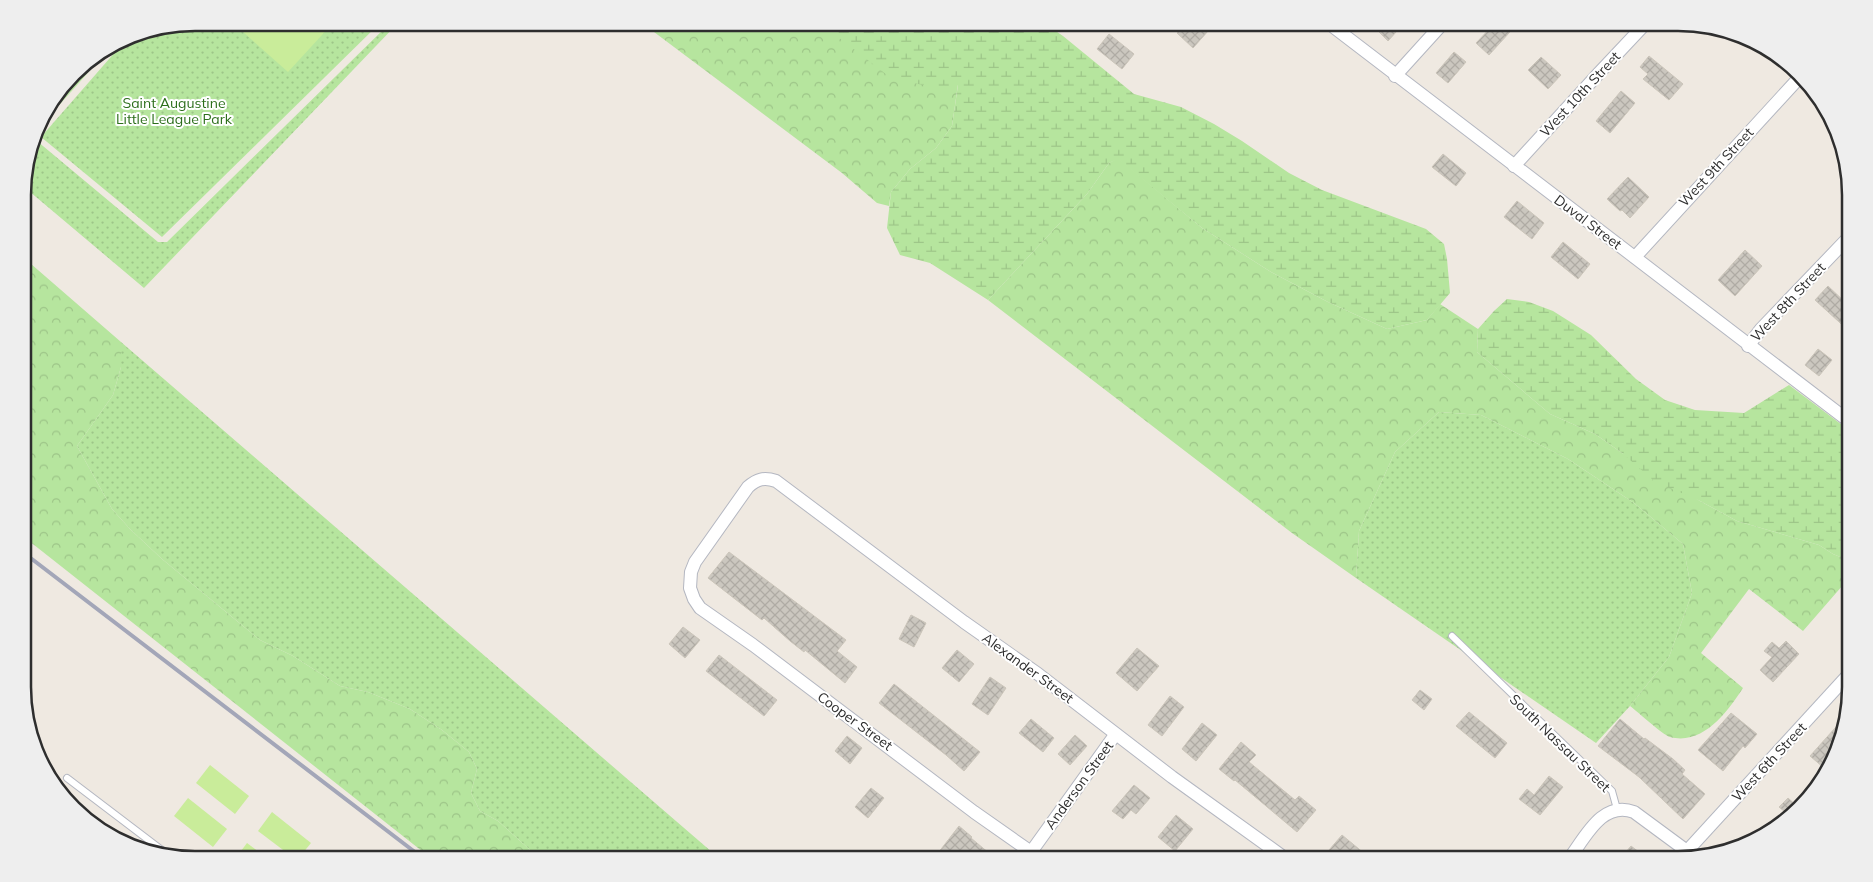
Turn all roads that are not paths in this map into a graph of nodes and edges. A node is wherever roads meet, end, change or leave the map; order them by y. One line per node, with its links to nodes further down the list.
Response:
1 (1339, 31): 4 (street, Duval Street)
2 (1436, 31): 4 (street)
3 (1639, 31): 6 (street, West 10th Street)
4 (1395, 76): 6 (street, Duval Street)
5 (1796, 81): 8 (street, West 9th Street)
6 (1514, 166): 8 (street, Duval Street)
7 (1842, 245): 9 (street, West 8th Street)
8 (1635, 257): 9 (street, Duval Street)
9 (1748, 346): 10 (street, Duval Street)
10 (1842, 416)
11 (770, 478): 14 (street, Alexander Street); 19 (street, Cooper Street)
12 (1452, 636): 16 (lane, South Nassau Street)
13 (1842, 682): 18 (street, West 6th Street)
14 (1115, 735): 20 (street, Anderson Street); 21 (street, Alexander Street)
15 (67, 778): 17 (lane)
16 (1617, 809): 22 (street); 23 (street, South Nassau Street)
17 (155, 846)
18 (1695, 849)
19 (1021, 850)
20 (1032, 850)
21 (1274, 850)
22 (1576, 850)
23 (1686, 850)

